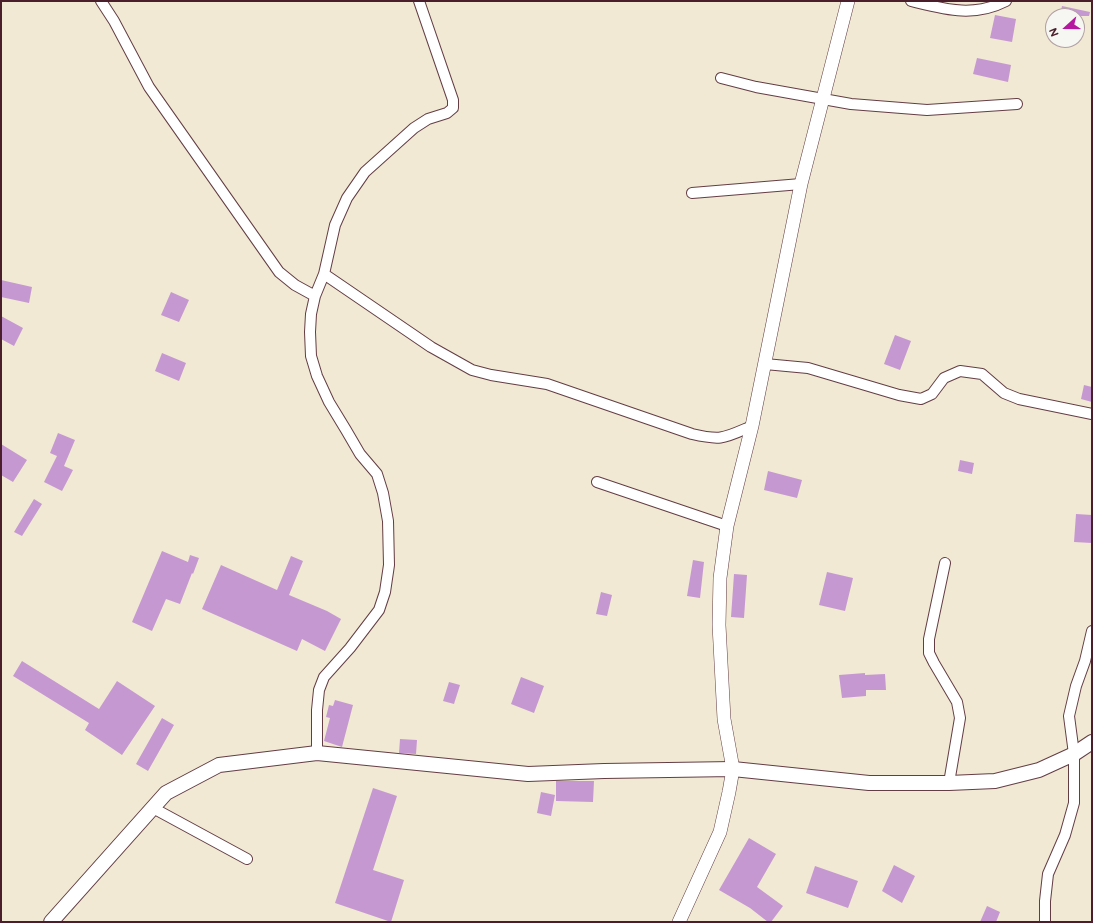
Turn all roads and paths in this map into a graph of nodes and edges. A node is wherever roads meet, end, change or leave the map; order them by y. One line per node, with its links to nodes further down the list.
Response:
1 (101, 1): 12 (street)
2 (419, 1): 11 (street)
3 (848, 1): 7 (street)
4 (911, 1): 5 (street)
5 (1006, 1)
6 (721, 78): 7 (street)
7 (823, 100): 8 (street); 9 (street)
8 (1017, 104)
9 (801, 184): 10 (street); 13 (street)
10 (692, 193)
11 (324, 274): 12 (street); 15 (street)
12 (315, 296): 21 (street)
13 (765, 364): 14 (street); 15 (street)
14 (1092, 414)
15 (752, 426): 17 (street)
16 (597, 482): 17 (street)
17 (727, 526): 23 (street)
18 (945, 564): 24 (street)
19 (1092, 631): 22 (street)
20 (1092, 742): 22 (main road)
21 (317, 754): 23 (main road); 25 (main road)
22 (1074, 754): 24 (main road); 29 (street)
23 (732, 770): 24 (main road); 28 (street)
24 (949, 783)
25 (153, 808): 26 (street); 27 (main road)
26 (246, 859)
27 (51, 922)
28 (679, 922)
29 (1045, 922)

